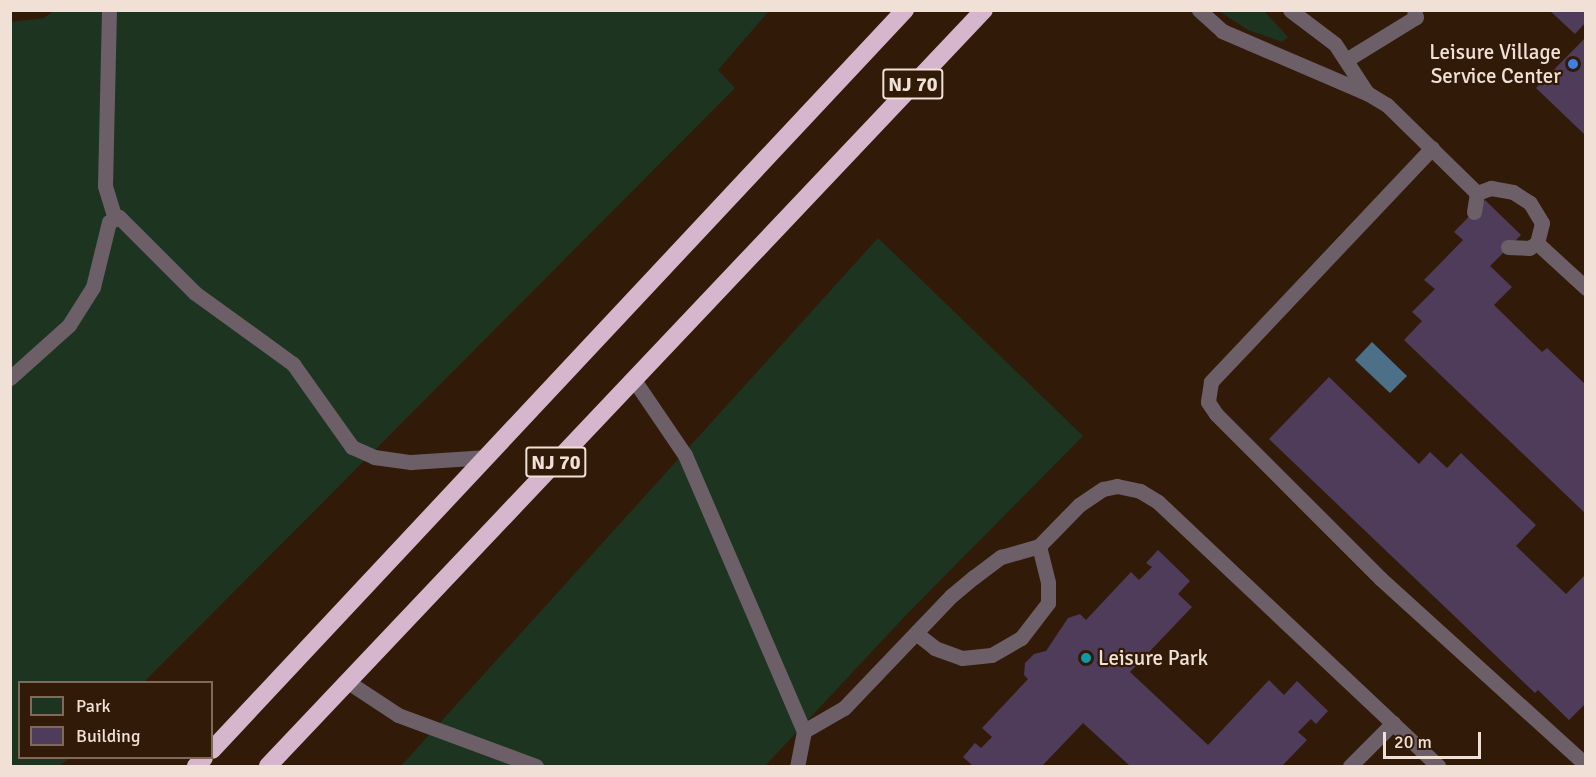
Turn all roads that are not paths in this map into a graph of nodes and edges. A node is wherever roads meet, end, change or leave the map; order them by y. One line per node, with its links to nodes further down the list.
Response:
1 (110, 10): 12 (lane)
2 (905, 10): 18 (highway, NJ 70)
3 (984, 10): 17 (highway, NJ 70)
4 (1199, 10): 8 (lane)
5 (1290, 10): 7 (lane)
6 (1414, 10): 7 (lane)
7 (1346, 60): 8 (lane)
8 (1367, 93): 9 (lane)
9 (1432, 148): 10 (lane); 25 (lane)
10 (1477, 193): 11 (lane); 13 (lane)
11 (1474, 212)
12 (115, 219): 16 (lane); 18 (lane)
13 (1538, 243): 14 (lane); 15 (lane)
14 (1508, 247)
15 (1586, 288)
16 (10, 378)
17 (634, 380): 21 (highway, NJ 70); 23 (lane)
18 (487, 457): 24 (highway, NJ 70)
19 (1039, 546): 20 (lane); 20 (lane); 22 (lane)
20 (917, 634): 23 (lane)
21 (348, 682): 26 (highway, NJ 70); 27 (lane)
22 (1393, 723): 29 (lane); 30 (lane)
23 (804, 731): 28 (lane)
24 (213, 749)
25 (1586, 765)
26 (268, 766)
27 (536, 766)
28 (797, 766)
29 (1350, 766)
30 (1438, 766)

